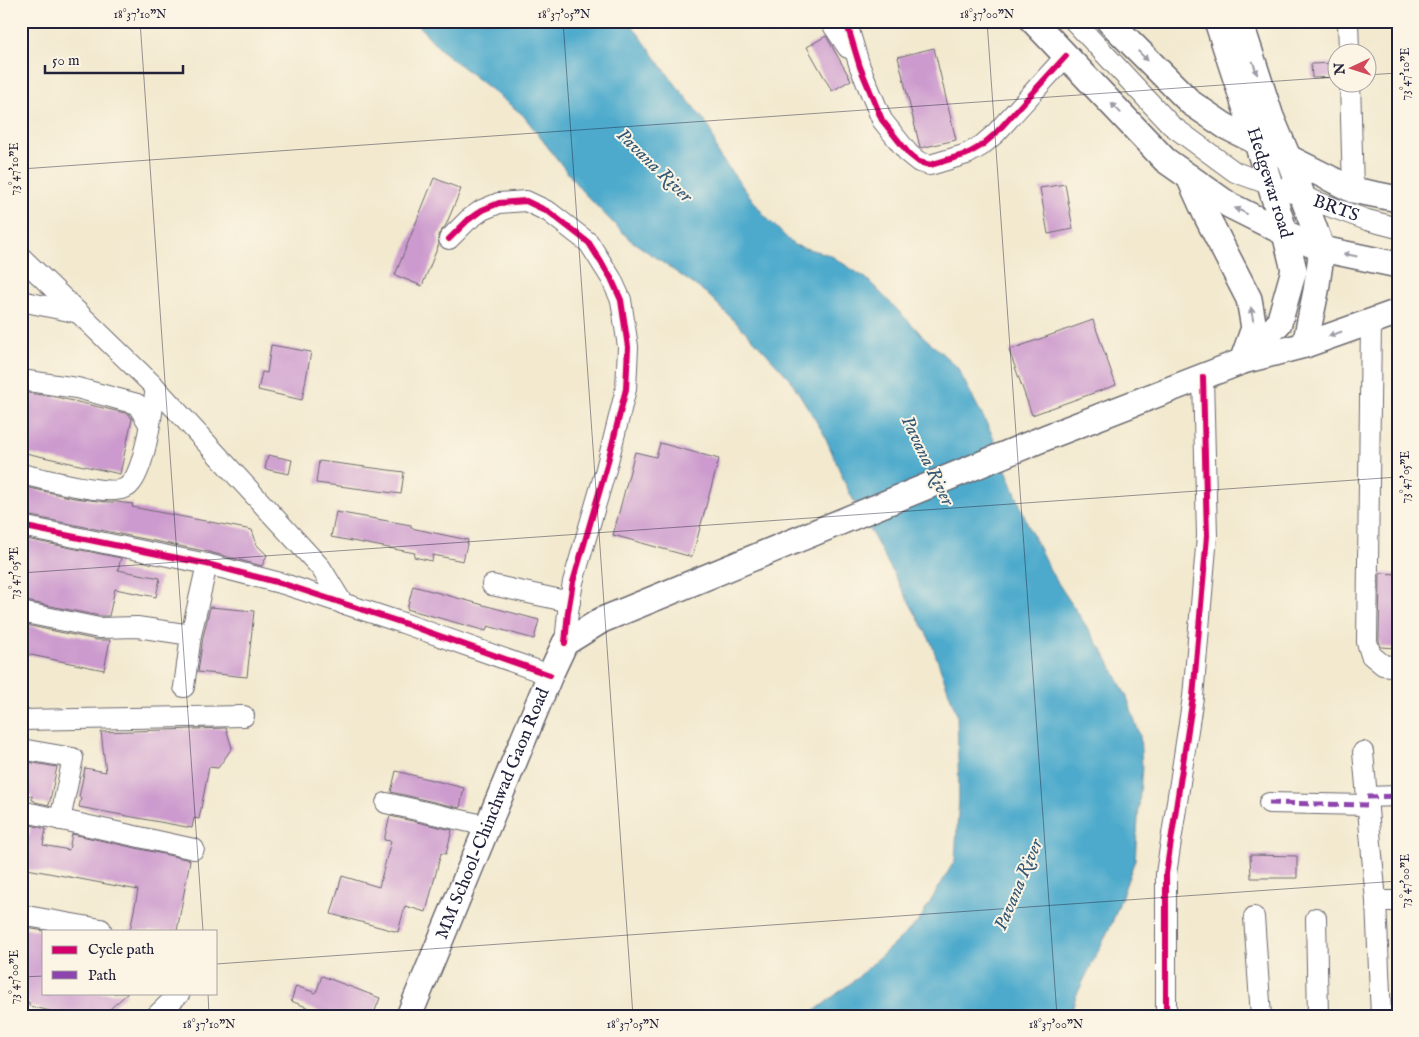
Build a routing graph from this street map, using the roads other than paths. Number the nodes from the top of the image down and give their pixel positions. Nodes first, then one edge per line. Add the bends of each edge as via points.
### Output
1 (830, 21) edge
2 (846, 21) edge
3 (1034, 21) edge
4 (1074, 21) edge
5 (1109, 21) edge
6 (1217, 21) edge
7 (1240, 21) edge
8 (1348, 21) edge
9 (1349, 42) edge
10 (1066, 56) junction
11 (860, 67) junction
12 (1350, 92) edge
13 (1257, 143) junction
14 (1288, 157) junction
15 (1188, 176) junction
16 (1270, 185) junction
17 (1352, 190) junction
18 (1303, 197) junction
19 (1398, 199) edge
20 (1398, 228) edge
21 (1285, 233) junction
22 (448, 239) dead end
23 (1322, 249) junction
24 (21, 257) edge
25 (1398, 265) edge
26 (21, 301) edge
27 (1398, 312) edge
28 (79, 313) junction
29 (1371, 322) junction
30 (1305, 344) junction
31 (1243, 361) junction
32 (1203, 377) junction
33 (21, 380) edge
34 (156, 388) junction
35 (149, 424) junction
36 (21, 474) edge
37 (21, 526) edge
38 (207, 564) junction
39 (492, 585) dead end
40 (570, 602) junction
41 (343, 604) junction
42 (21, 612) edge
43 (191, 635) junction
44 (565, 643) junction
45 (1398, 667) edge
46 (550, 675) junction
47 (184, 687) dead end
48 (244, 716) dead end
49 (21, 720) edge
50 (21, 749) edge
51 (1362, 752) dead end
52 (1398, 796) edge
53 (1367, 801) junction
54 (386, 803) dead end
55 (1269, 803) dead end
56 (21, 812) edge
57 (60, 820) junction
58 (488, 826) junction
59 (194, 848) dead end
60 (1376, 900) junction
61 (1398, 901) edge
62 (21, 915) edge
63 (1254, 917) dead end
64 (1316, 918) dead end
65 (101, 929) dead end
66 (179, 994) edge
67 (156, 1016) edge
68 (409, 1016) edge
69 (1167, 1016) edge
70 (1261, 1016) edge
71 (1318, 1016) edge
72 (1381, 1016) edge

1 - 11 street
2 - 11 street
3 - 10 main road
4 - 16 street, BRTS via 1171,125 1235,172
5 -> 13 main road via 1191,103 1224,126
6 - 13 main road, Hedgewar road
7 -> 14 main road, Hedgewar road
8 - 9 street
10 - 11 street via 981,146 930,166 909,154 882,120
15 -> 10 main road via 1165,160
12 - 17 street
13 - 14 main road
13 - 16 main road, Hedgewar road
14 - 17 main road, Hedgewar road
14 - 18 main road
21 -> 15 main road via 1228,205
31 -> 15 main road via 1254,328 1249,299
16 - 18 street, BRTS
16 - 21 main road, Hedgewar road
17 - 19 main road, Hedgewar road
18 - 20 street, BRTS
18 - 23 main road
21 - 23 main road, Hedgewar road
21 - 31 main road via 1294,270 1279,323
22 - 40 street via 482,210 499,203 526,201 549,212 588,243 621,300 628,347 626,388
25 -> 23 main road, Hedgewar road
23 - 30 main road
24 - 28 street
26 - 28 street
27 - 29 main road
28 - 34 street
29 -> 30 main road
29 - 45 street via 1367,642 1371,656 1383,664
30 - 31 main road
31 - 32 main road
32 - 44 main road via 1047,437 602,620
32 - 69 street via 1206,536 1193,697 1166,874
33 - 35 street via 77,388 138,404
34 - 35 street
34 - 41 street via 321,568
35 - 36 street via 143,461 127,488 103,490
37 - 38 street
38 - 41 street via 284,584
38 - 43 street
39 - 40 street
40 - 44 street
41 - 46 street
42 - 43 street via 99,628 138,627
43 - 47 street
44 - 46 main road, MM School-Chinchwad Gaon Road
46 - 58 main road, MM School-Chinchwad Gaon Road
48 - 49 street
50 - 57 street via 73,758
51 - 53 street
52 - 53 street
53 - 55 street
53 - 60 street
54 - 58 street
56 - 57 street
57 - 59 street
58 - 68 main road, MM School-Chinchwad Gaon Road
60 - 61 street
60 - 72 street
62 - 65 street
63 - 70 street
64 - 71 street
66 - 67 street

